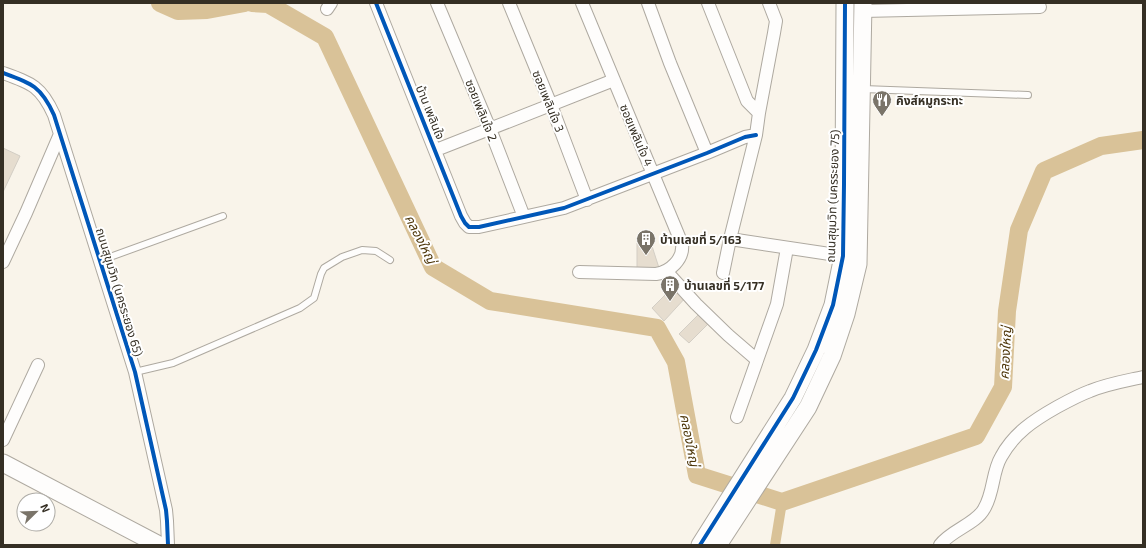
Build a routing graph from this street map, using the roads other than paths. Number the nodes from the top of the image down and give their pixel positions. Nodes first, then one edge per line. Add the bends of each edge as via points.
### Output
1 (376, 3) edge
2 (438, 3) edge
3 (509, 3) edge
4 (582, 3) edge
5 (648, 3) edge
6 (708, 3) edge
7 (769, 3) edge
8 (845, 3) edge
9 (1040, 6) dead end
10 (863, 7) edge
11 (3, 73) edge
12 (844, 74) junction
13 (614, 80) junction
14 (862, 82) junction
15 (1028, 95) dead end
16 (551, 105) junction
17 (759, 113) junction
18 (490, 129) junction
19 (60, 134) junction
20 (756, 136) junction
21 (436, 150) junction
22 (708, 153) junction
23 (653, 174) junction
24 (587, 200) junction
25 (224, 216) dead end
26 (524, 218) junction
27 (730, 239) junction
28 (787, 248) junction
29 (843, 256) junction
30 (390, 260) dead end
31 (99, 261) junction
32 (3, 262) edge
33 (666, 271) junction
34 (579, 272) dead end
35 (723, 273) dead end
36 (757, 360) junction
37 (38, 365) dead end
38 (135, 372) junction
39 (1143, 377) edge
40 (737, 417) dead end
41 (3, 440) edge
42 (3, 463) edge
43 (719, 535) edge
44 (159, 545) edge
45 (168, 545) edge
46 (700, 545) edge
47 (940, 545) edge

1 - 21 street, บ้าน เพลินใจ
2 - 18 street, ซอยเพลินใจ 2
3 - 16 street, ซอยเพลินใจ 3
4 - 13 street, ซอยเพลินใจ 4
5 - 22 street
6 - 17 street via 747,101
7 - 17 street via 776,22
8 - 12 street, ถนนสุขุมวิท (นครระยอง 75)
9 - 10 street
10 - 14 street, ถนนสุขุมวิท (นครระยอง 75)
11 - 19 street, ถนนสุขุมวิท (นครระยอง 65) via 33,85 42,93 49,103
12 - 14 street
12 - 29 street, ถนนสุขุมวิท (นครระยอง 75)
13 - 16 street
13 - 23 street, ซอยเพลินใจ 4
14 - 15 lane
14 - 43 street, ถนนสุขุมวิท (นครระยอง 75) via 858,264 846,314 832,356 808,407
16 - 18 street
16 - 24 street, ซอยเพลินใจ 3
17 - 20 street
18 - 21 street
18 - 26 street, ซอยเพลินใจ 2
19 - 31 street, ถนนสุขุมวิท (นครระยอง 65)
19 - 32 street
20 - 22 street via 746,137
20 - 27 street
21 - 26 street, บ้าน เพลินใจ via 461,216 469,227
22 - 23 street
23 - 24 street
23 - 33 street, ซอยเพลินใจ 4 via 683,250 679,260
24 - 26 street
25 - 31 lane
27 - 28 street
27 - 35 street
28 - 29 street
28 - 36 street via 777,304
29 - 43 street, ถนนสุขุมวิท (นครระยอง 75) via 833,305 816,350
30 - 38 lane via 376,251 362,250 342,257 324,268 314,298 300,308 173,363
31 - 38 street, ถนนสุขุมวิท (นครระยอง 65)
33 - 34 street via 656,274
33 - 36 street via 696,304
36 - 40 street
37 - 41 street
38 - 45 street, ถนนสุขุมวิท (นครระยอง 65) via 166,510
39 - 47 street via 1109,384 1080,395 1036,420 1019,434 1011,441 1000,459 984,510 948,536
42 - 44 street
43 - 46 street, ถนนสุขุมวิท (นครระยอง 75)

